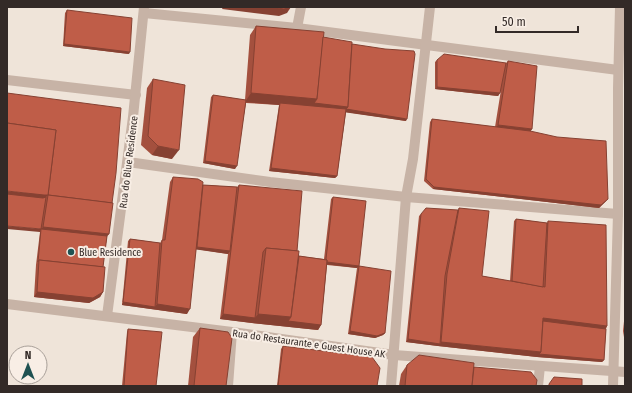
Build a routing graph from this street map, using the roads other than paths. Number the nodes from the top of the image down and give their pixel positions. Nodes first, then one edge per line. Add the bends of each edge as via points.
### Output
1 (301, 7) edge
2 (430, 7) edge
3 (620, 7) edge
4 (144, 10) edge
5 (297, 28) junction
6 (426, 46) junction
7 (618, 70) junction
8 (7, 80) edge
9 (621, 88) edge
10 (136, 95) junction
11 (128, 162) junction
12 (406, 196) junction
13 (618, 214) junction
14 (7, 304) edge
15 (107, 316) junction
16 (232, 332) junction
17 (394, 355) junction
18 (540, 366) junction
19 (613, 372) junction
20 (625, 372) edge
21 (228, 386) edge
22 (391, 386) edge
23 (538, 386) edge
24 (613, 386) edge

1 - 5 street
2 - 6 street
3 - 7 street
4 - 5 street
4 - 10 street, Rua do Blue Residence
5 - 6 street
6 - 7 street
6 - 12 street via 413,159
7 - 9 street
8 - 10 street
9 - 13 street
10 - 11 street, Rua do Blue Residence
11 - 12 street via 270,182
11 - 15 street, Rua do Blue Residence
12 - 13 street
12 - 17 street
13 - 19 street
14 - 15 street, Rua do Restaurante e Guest House AK
15 - 16 street, Rua do Restaurante e Guest House AK
16 - 17 street, Rua do Restaurante e Guest House AK
16 - 21 street
17 - 18 street, Rua do Restaurante e Guest House AK
17 - 22 street
18 - 19 street, Rua do Restaurante e Guest House AK
18 - 23 street
19 - 20 street, Rua do Restaurante e Guest House AK
19 - 24 street

